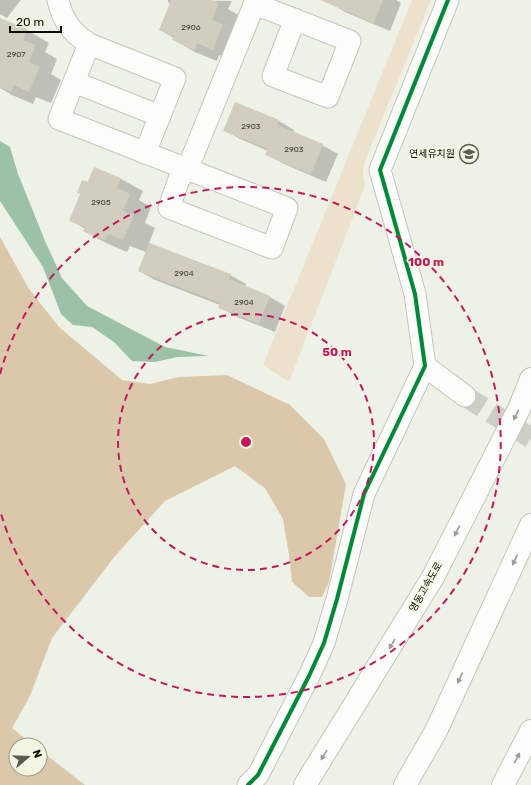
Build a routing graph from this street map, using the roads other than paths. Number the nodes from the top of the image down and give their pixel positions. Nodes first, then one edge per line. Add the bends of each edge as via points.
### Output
1 (58, 0) edge
2 (448, 0) edge
3 (255, 2) edge
4 (295, 19) dead end
5 (89, 44) junction
6 (74, 82) junction
7 (160, 116) junction
8 (145, 153) junction
9 (187, 170) junction
10 (425, 366) junction
11 (531, 379) edge
12 (465, 396) tunnel mouth
13 (531, 525) edge
14 (531, 731) edge
15 (248, 785) edge
16 (305, 785) edge
17 (405, 785) edge
18 (503, 785) edge

1 - 5 street via 68,25 78,37
2 - 10 street via 380,170 415,294
3 - 4 street
3 - 9 street
5 - 6 street
5 - 7 street via 175,78
6 - 7 street
6 - 8 street via 59,119
7 - 8 street
8 - 9 street
9 - 9 street via 287,208 272,248 169,208 180,179
10 - 12 street
10 - 15 street via 364,494 324,643 258,775
11 -> 16 highway, 영동고속도로 via 519,409 433,576
13 -> 17 highway via 436,731
18 -> 14 highway

